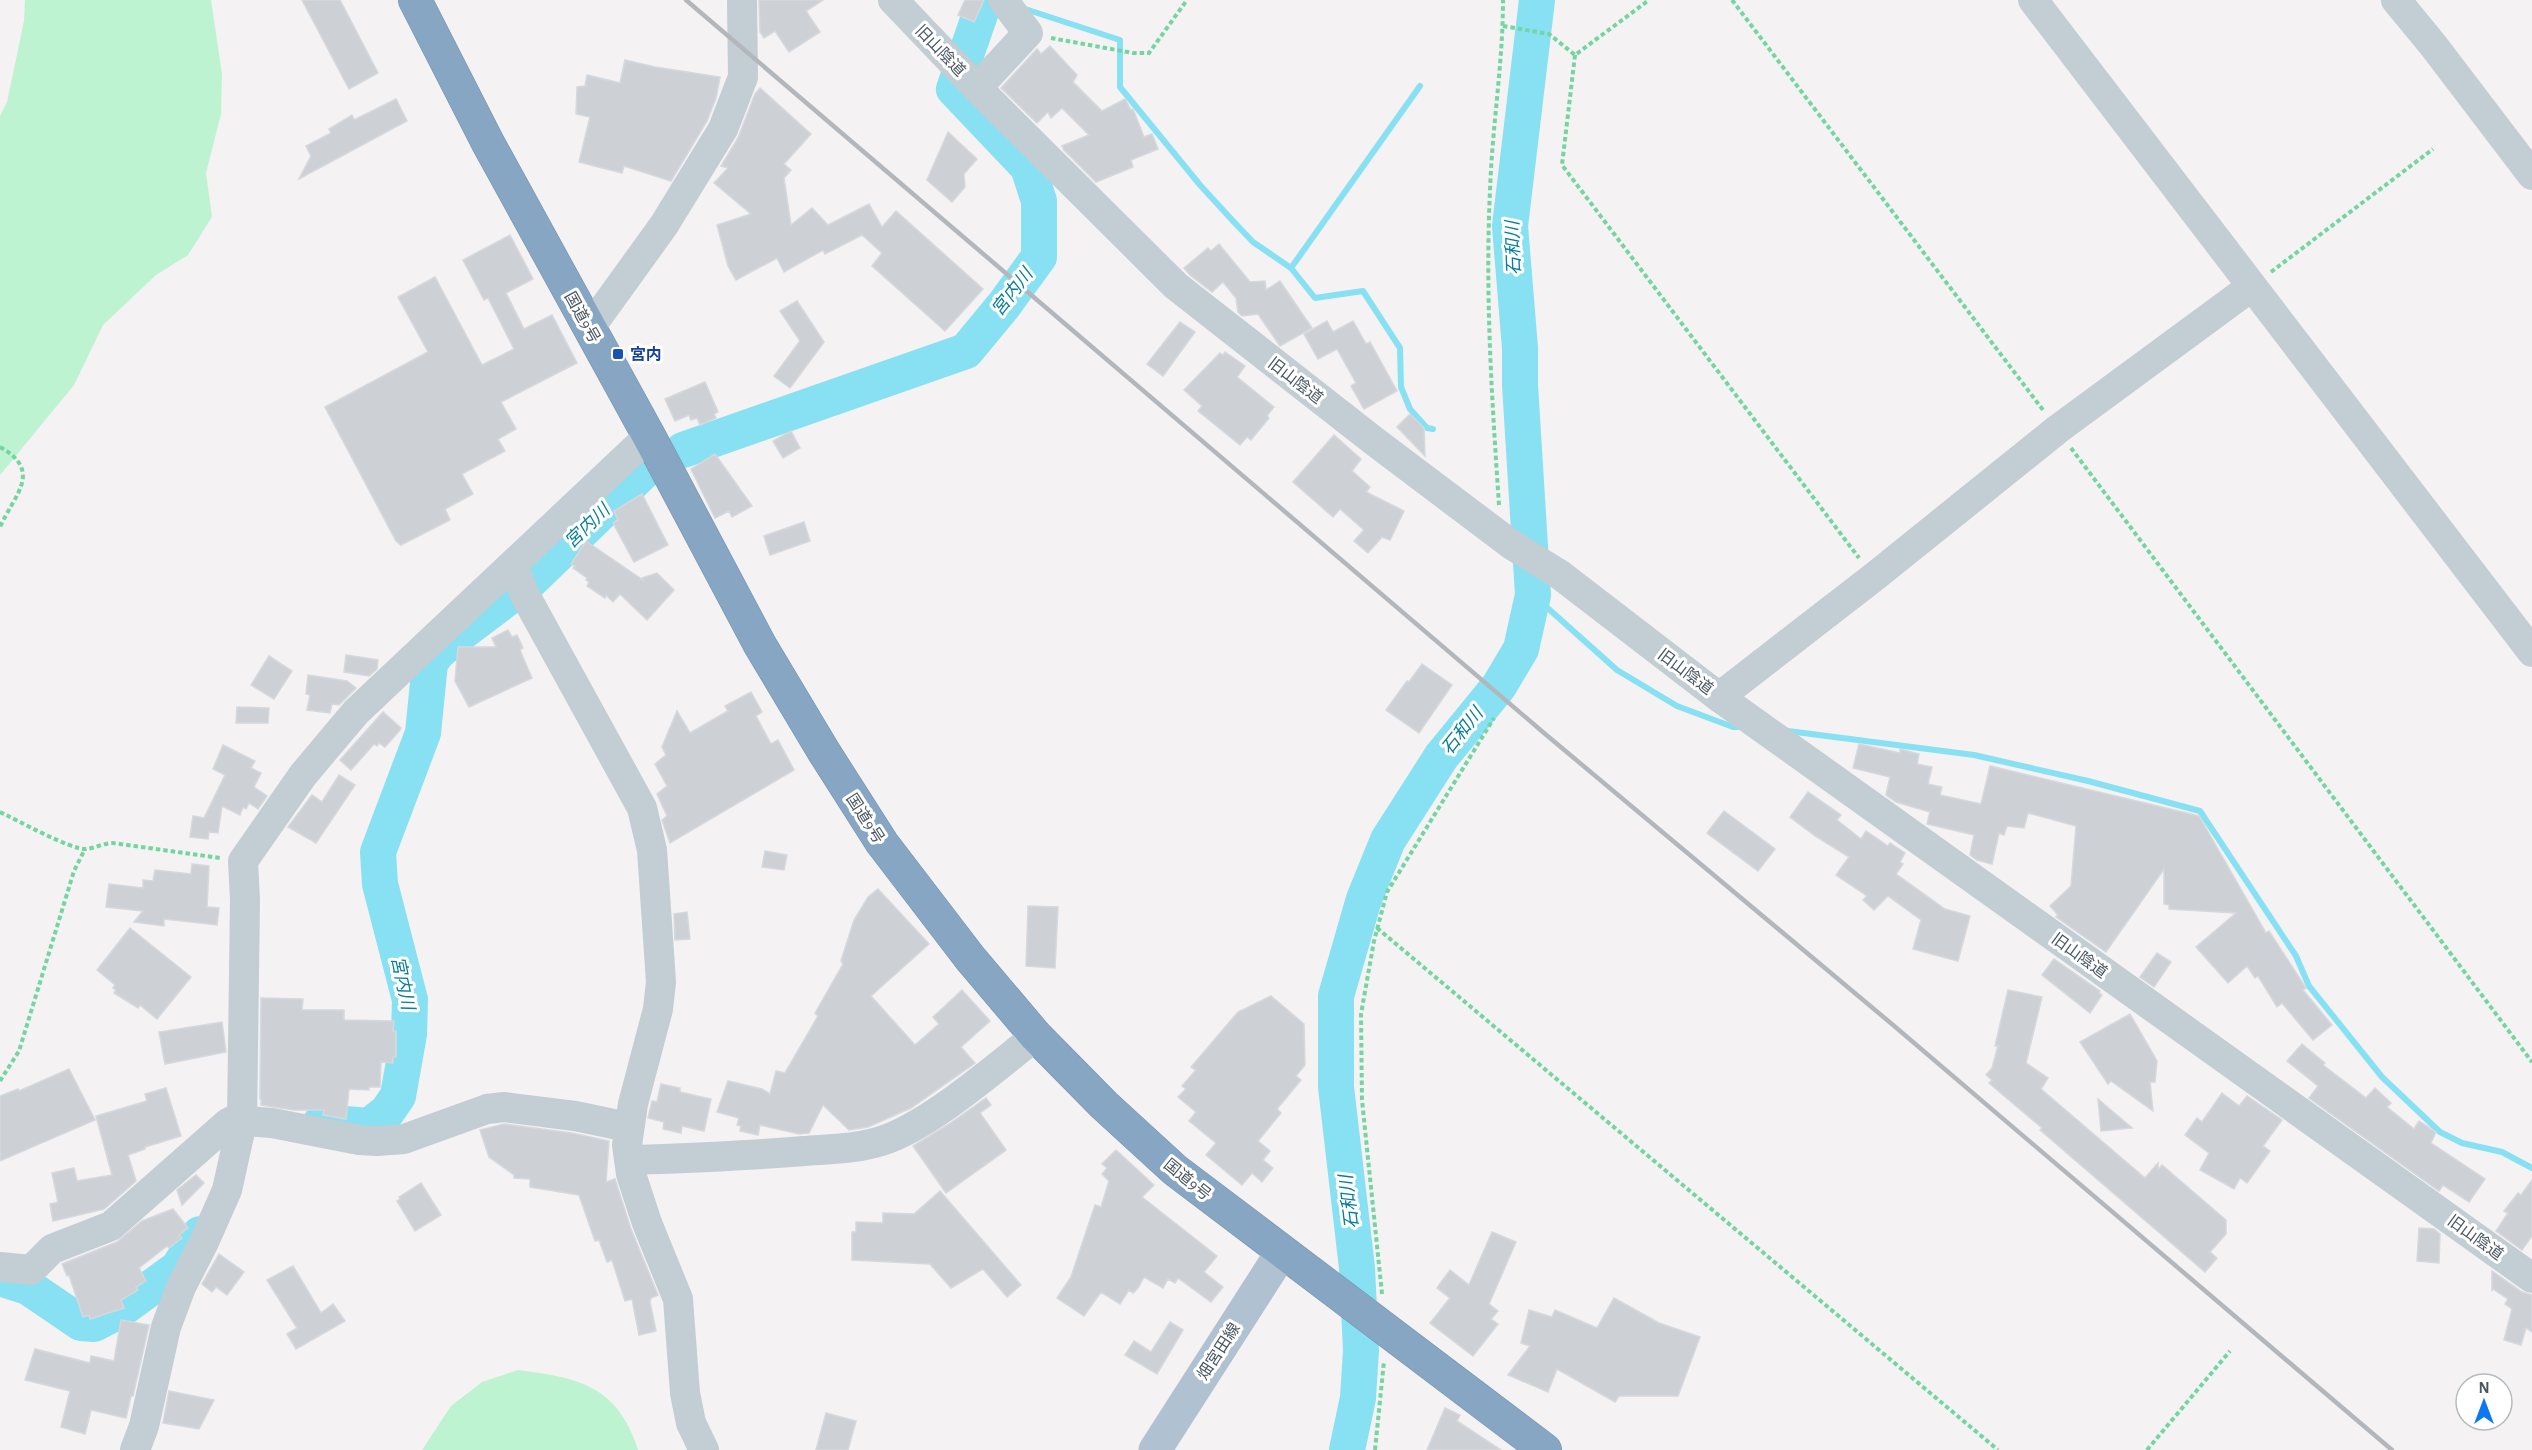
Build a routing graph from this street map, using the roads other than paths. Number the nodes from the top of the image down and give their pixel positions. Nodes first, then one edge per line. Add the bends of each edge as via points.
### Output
1 (415, 0) edge
2 (742, 0) edge
3 (893, 0) edge
4 (1003, 0) edge
5 (2033, 0) edge
6 (2396, 0) edge
7 (977, 88) junction
8 (2532, 175) edge
9 (2251, 287) junction
10 (589, 329) junction
11 (649, 436) junction
12 (513, 566) junction
13 (2532, 652) edge
14 (1719, 697) junction
15 (1036, 1036) junction
16 (242, 1122) junction
17 (628, 1127) junction
18 (630, 1160) junction
19 (1282, 1252) junction
20 (0, 1267) edge
21 (2532, 1278) edge
22 (1540, 1448) edge
23 (135, 1450) edge
24 (704, 1450) edge
25 (1155, 1450) edge

1 - 10 highway, 国道9号
2 - 10 street via 743,77 723,129 664,225
3 - 7 street, 旧山陰道
4 - 7 street via 1028,33
5 - 9 street
6 - 8 street
7 - 14 street, 旧山陰道 via 1176,286 1374,441 1507,541 1559,574
9 - 13 street
9 - 14 street via 2058,429
10 - 11 highway, 国道9号
11 - 12 street
11 - 15 highway, 国道9号 via 760,645 882,843
12 - 16 street via 356,712 303,775 243,861
12 - 17 street via 526,597 642,808 650,835 661,982 658,1009
14 - 21 street, 旧山陰道
15 - 18 street via 934,1113 882,1141 766,1154
15 - 19 highway, 国道9号 via 1175,1170
16 - 17 street via 272,1123 377,1141 404,1139 487,1109 504,1107
16 - 20 street via 228,1122 111,1226 52,1249 31,1270
16 - 23 street via 226,1190 166,1327
17 - 18 street
18 - 24 street via 647,1223 678,1299 691,1423
19 - 22 highway, 国道9号
19 - 25 main road, 畑宮田線

